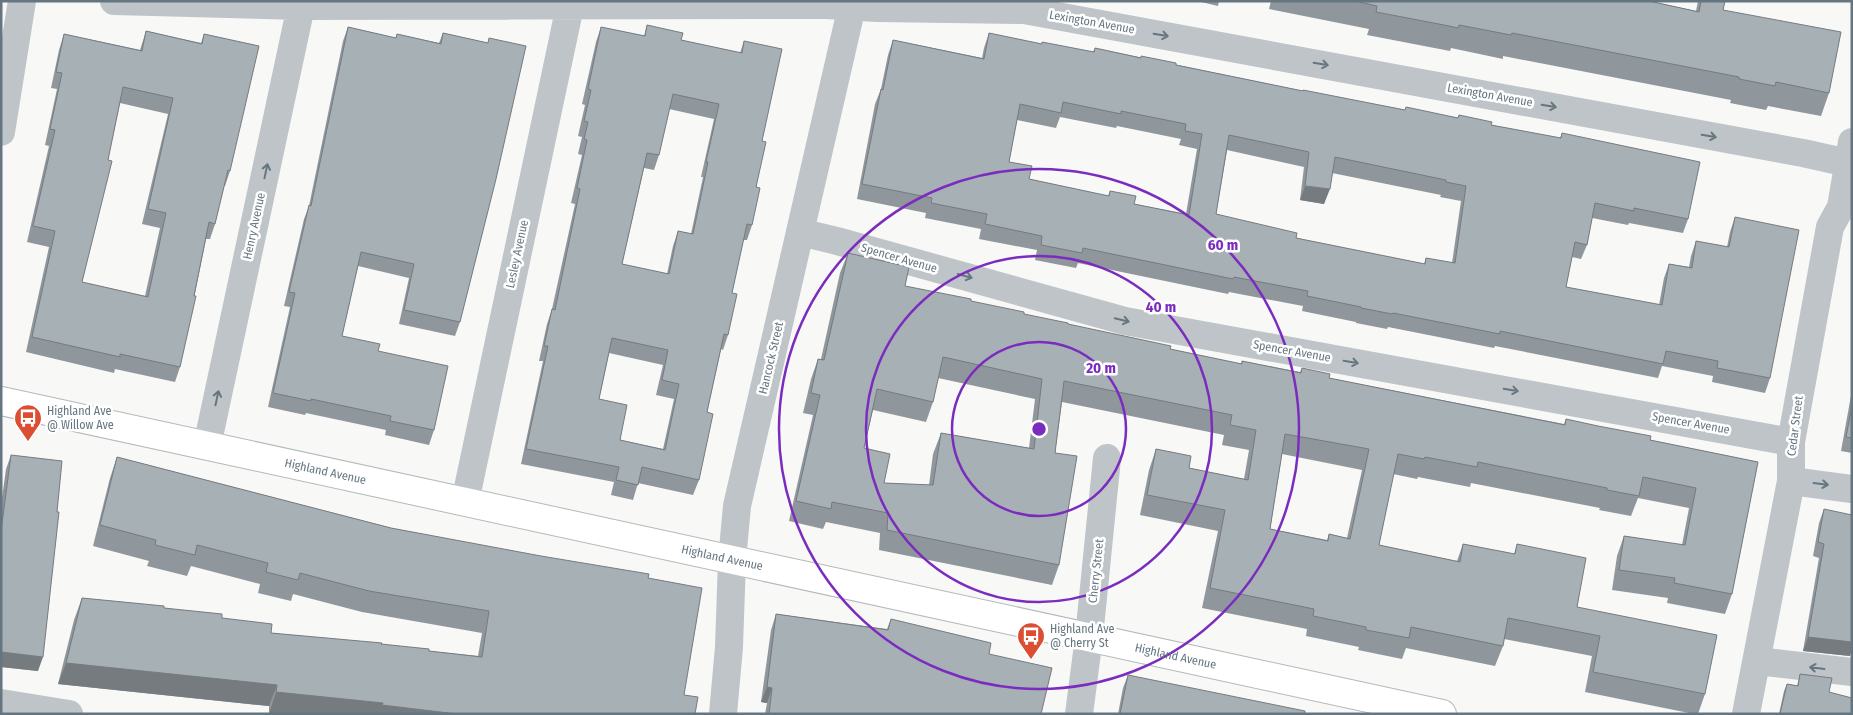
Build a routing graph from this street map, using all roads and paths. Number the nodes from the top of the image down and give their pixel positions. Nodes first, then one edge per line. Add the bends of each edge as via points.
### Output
1 (22, 1) edge
2 (114, 1) edge
3 (301, 6) junction
4 (570, 6) junction
5 (852, 6) junction
6 (2, 124) edge
7 (1850, 152) edge
8 (1846, 208) edge
9 (800, 232) junction
10 (1, 401) edge
11 (1791, 442) junction
12 (207, 446) junction
13 (1107, 458) dead end
14 (1790, 481) junction
15 (1852, 490) edge
16 (465, 502) junction
17 (732, 560) junction
18 (1089, 637) junction
19 (1757, 661) junction
20 (1852, 672) edge
21 (1, 703) edge
22 (1434, 713) edge
23 (69, 714) edge
24 (723, 714) edge
25 (1079, 714) edge
26 (1746, 714) edge

1 - 6 street
2 - 3 street, Lexington Avenue
3 - 4 street, Lexington Avenue
12 -> 3 street, Henry Avenue
4 - 5 street, Lexington Avenue
4 - 16 street, Lesley Avenue
5 -> 7 street, Lexington Avenue via 1024,10 1802,153
5 - 9 street, Hancock Street
7 - 8 street, Cedar Street
8 - 11 street, Cedar Street via 1830,226
9 -> 11 street, Spencer Avenue via 1125,321
9 - 17 street, Hancock Street via 737,506
10 - 12 main road, Highland Avenue
11 - 14 street, Cedar Street
12 - 16 main road, Highland Avenue
13 - 18 street, Cherry Street
14 -> 15 street
14 - 19 street, Cedar Street
16 - 17 main road, Highland Avenue
17 - 18 main road, Highland Avenue
17 - 24 street, Hancock Street
18 - 22 main road, Highland Avenue
18 - 25 street, Cherry Street
20 -> 19 street
19 - 26 street, Cedar Street
21 - 23 street

